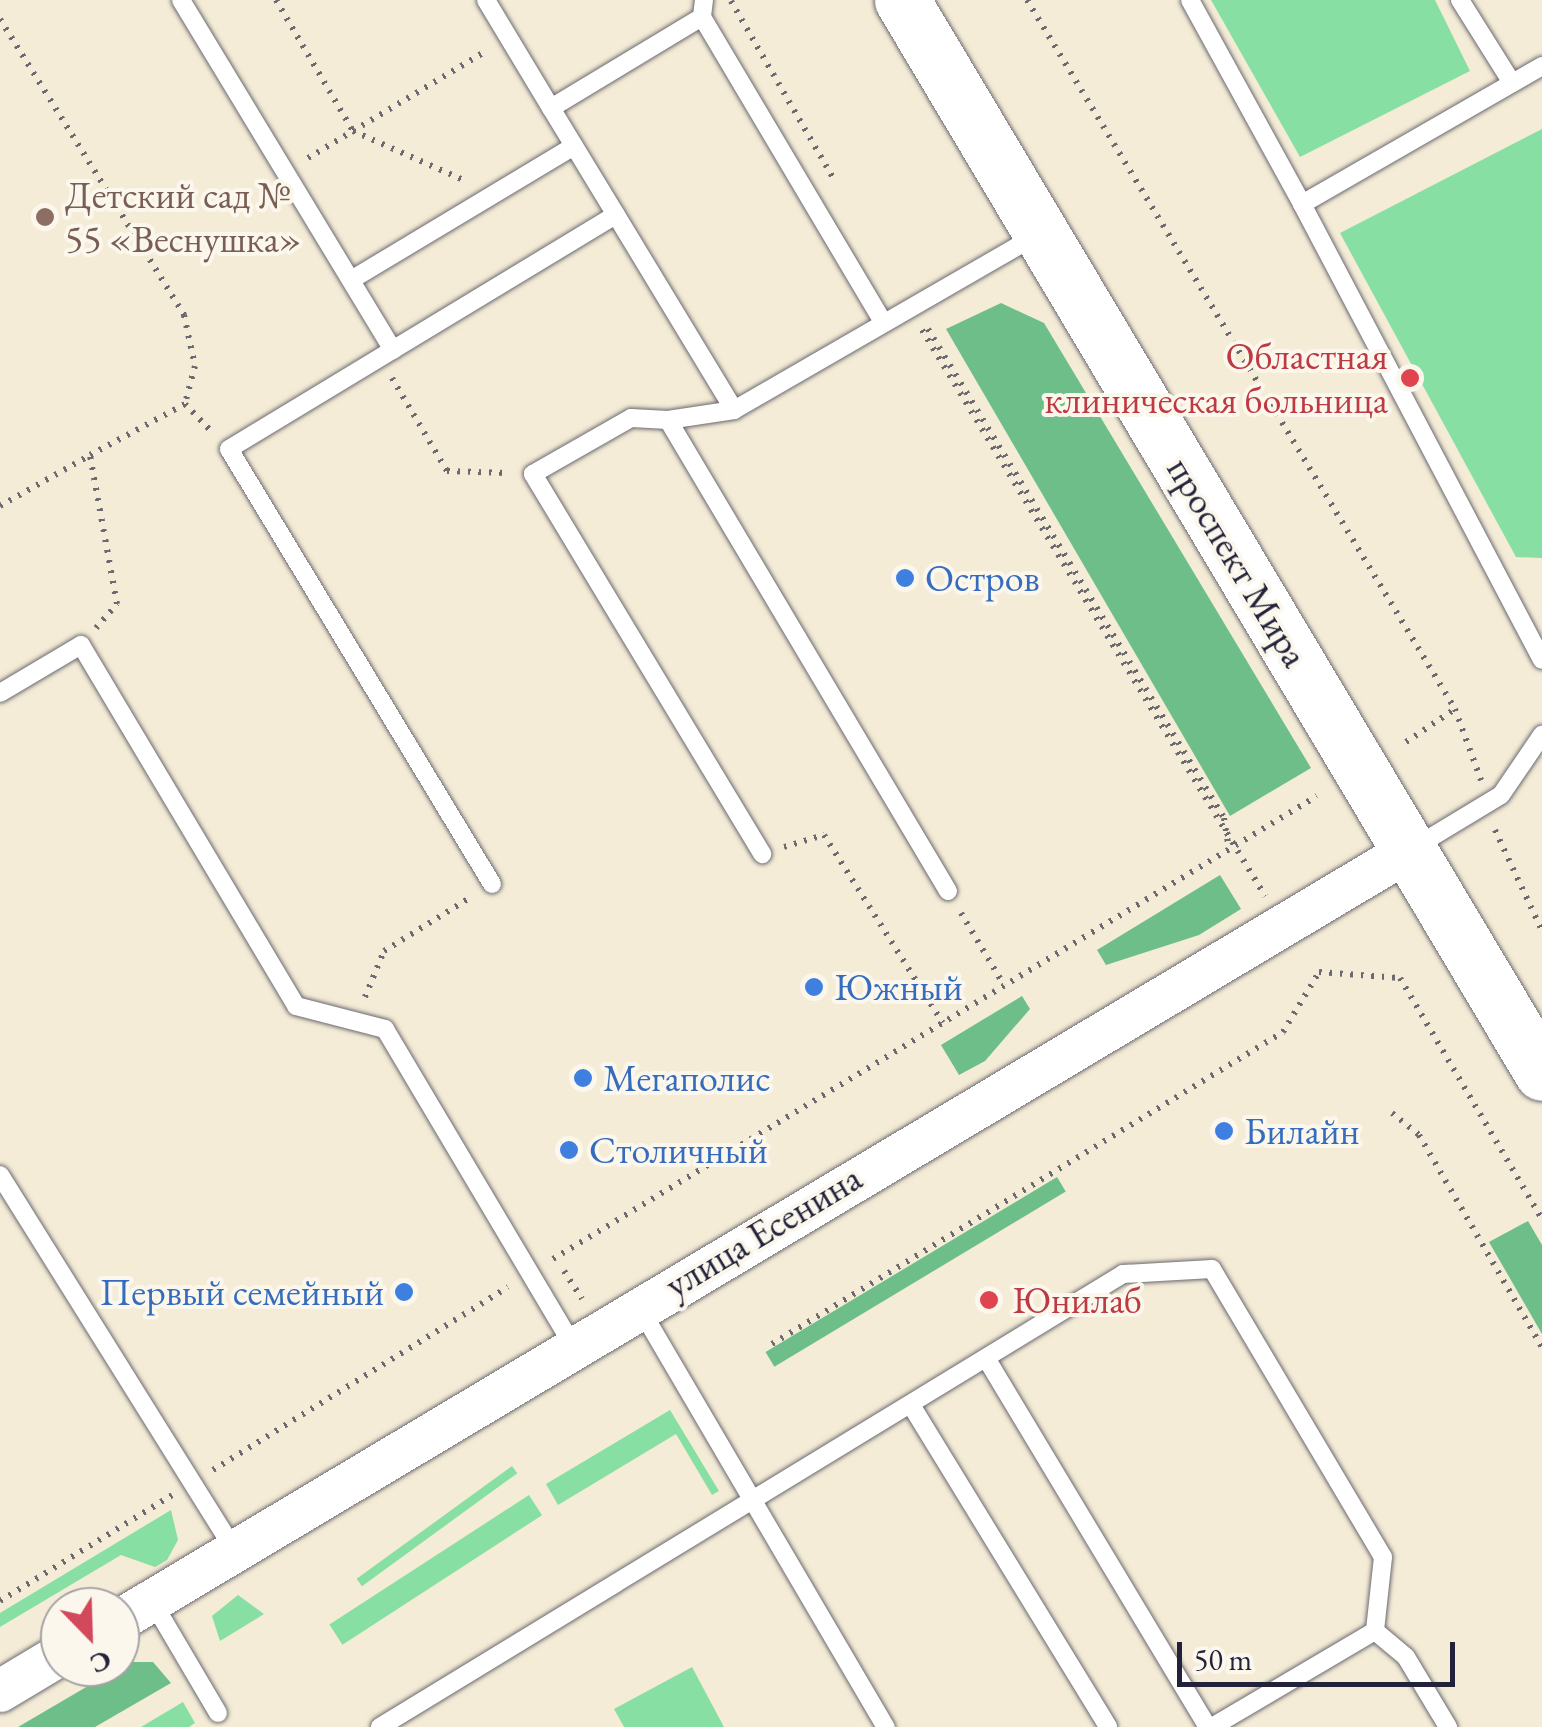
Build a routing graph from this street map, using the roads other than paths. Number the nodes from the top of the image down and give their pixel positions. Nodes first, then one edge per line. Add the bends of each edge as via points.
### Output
1 (181, 0) edge
2 (486, 0) edge
3 (902, 0) edge
4 (1190, 0) edge
5 (1460, 0) edge
6 (703, 8) edge
7 (1542, 66) edge
8 (1512, 84) junction
9 (552, 108) junction
10 (574, 146) junction
11 (1302, 204) junction
12 (616, 215) junction
13 (1041, 233) junction
14 (351, 280) junction
15 (880, 319) junction
16 (386, 354) junction
17 (734, 410) junction
18 (668, 420) junction
19 (1535, 623) edge
20 (1542, 660) edge
21 (0, 693) edge
22 (1542, 735) edge
23 (1410, 850) junction
24 (762, 854) road end
25 (492, 884) road end
26 (948, 891) road end
27 (1542, 1073) edge
28 (0, 1174) edge
29 (638, 1305) junction
30 (572, 1344) junction
31 (986, 1358) junction
32 (911, 1404) junction
33 (753, 1502) junction
34 (234, 1550) junction
35 (140, 1609) edge
36 (140, 1616) edge
37 (1375, 1631) junction
38 (40, 1668) edge
39 (0, 1691) edge
40 (218, 1713) dead end
41 (391, 1724) edge
42 (886, 1727) edge
43 (1108, 1727) edge
44 (1210, 1727) edge
45 (1448, 1727) edge

1 - 14 lane
2 - 9 lane
3 - 13 main road, проспект Мира
4 - 11 lane
5 - 8 lane
6 - 9 lane
6 - 15 lane
7 - 8 lane
8 - 11 lane
9 - 10 lane
10 - 12 lane
10 - 14 lane
11 - 19 lane
12 - 16 lane
12 - 17 lane
13 - 15 lane
13 - 23 main road, проспект Мира
14 - 16 lane
15 - 17 lane
16 - 25 lane via 229,450
17 - 18 lane
18 - 24 lane via 631,418 533,474
18 - 26 lane
19 - 20 lane
21 - 30 lane via 80,645 296,1006 385,1029
22 - 23 lane via 1501,795
23 - 27 main road, проспект Мира
23 - 29 street, улица Есенина
28 - 34 lane
29 - 30 street, улица Есенина
29 - 33 lane
30 - 34 street, улица Есенина
31 - 32 lane
31 - 37 lane via 1123,1274 1212,1269 1383,1556
31 - 44 lane
32 - 33 lane
32 - 43 lane
33 - 41 lane
33 - 42 lane
34 - 35 street, улица Есенина
36 - 40 lane
37 - 44 lane
37 - 45 lane via 1406,1657
38 - 39 street

